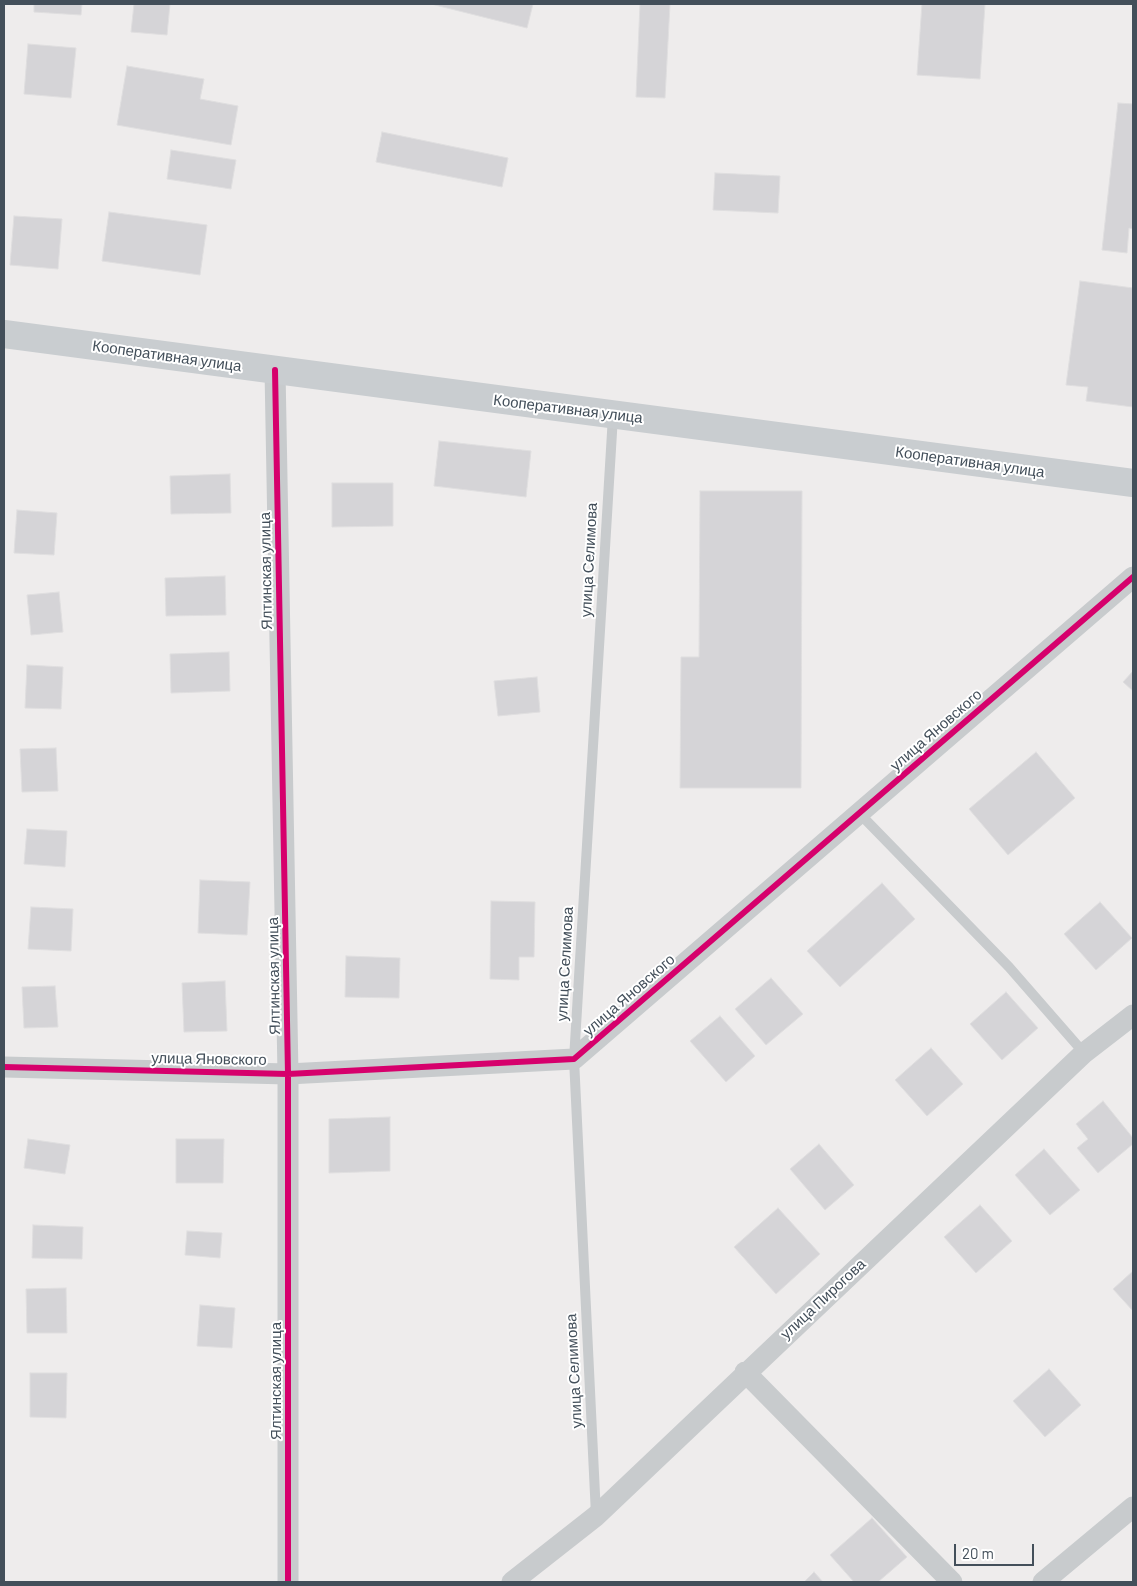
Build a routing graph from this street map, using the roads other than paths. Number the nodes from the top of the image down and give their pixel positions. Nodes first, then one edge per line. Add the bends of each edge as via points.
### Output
1 (4, 334) edge
2 (275, 370) junction
3 (613, 415) junction
4 (1133, 483) edge
5 (1133, 577) edge
6 (859, 813) junction
7 (1133, 1015) edge
8 (1084, 1053) junction
9 (574, 1059) junction
10 (4, 1067) edge
11 (288, 1074) junction
12 (745, 1372) junction
13 (1133, 1506) edge
14 (596, 1516) junction
15 (288, 1582) edge
16 (512, 1582) edge
17 (952, 1582) edge
18 (1044, 1582) edge

1 - 2 street, Кооперативная улица
2 - 3 street, Кооперативная улица
2 - 11 street, Ялтинская улица
3 - 4 street, Кооперативная улица
3 - 9 lane, улица Селимова
5 - 6 street, улица Яновского
6 - 8 lane via 1009,967
6 - 9 street, улица Яновского
7 - 8 street, улица Пирогова
8 - 12 street, улица Пирогова
9 - 11 street, улица Яновского
9 - 14 lane, улица Селимова
10 - 11 street, улица Яновского
11 - 15 street, Ялтинская улица
12 - 14 street, улица Пирогова
12 - 17 street
13 - 18 street
14 - 16 street, улица Пирогова

